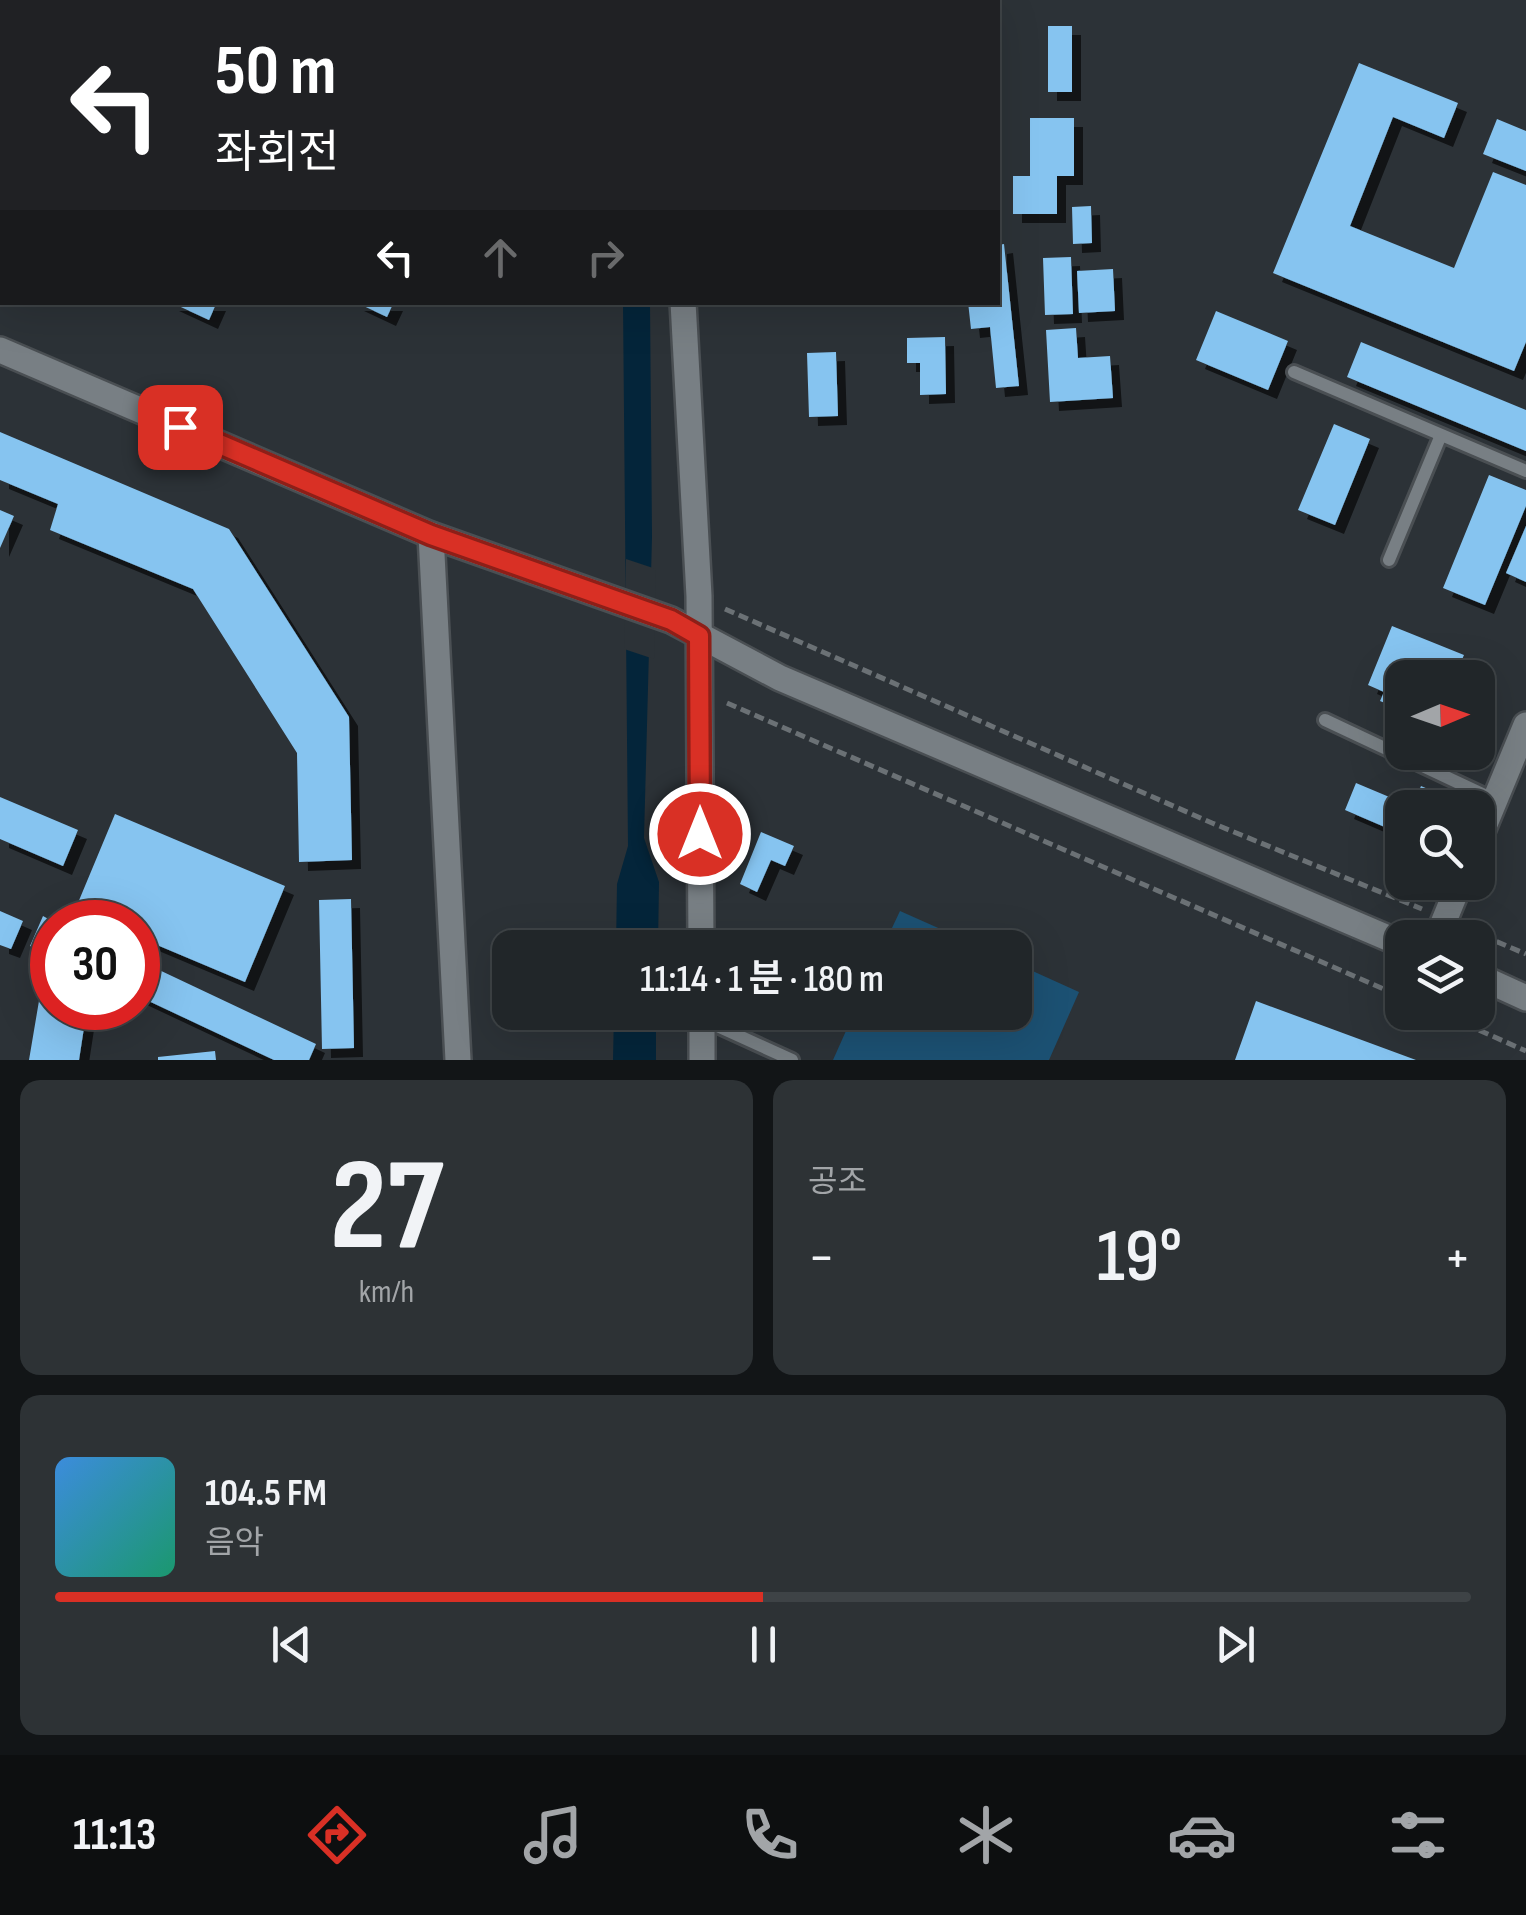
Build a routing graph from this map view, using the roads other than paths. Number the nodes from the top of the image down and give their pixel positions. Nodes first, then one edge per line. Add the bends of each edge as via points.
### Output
1 (684, 305) edge
2 (0, 350) edge
3 (1294, 372) dead end
4 (1441, 434) junction
5 (1526, 470) edge
6 (431, 535) junction
7 (1389, 560) dead end
8 (699, 636) junction
9 (1325, 720) dead end
10 (1526, 725) edge
11 (1473, 790) edge
12 (1495, 798) edge
13 (701, 930) edge
14 (1385, 937) edge
15 (1495, 984) edge
16 (1526, 998) edge
17 (702, 1030) edge
18 (731, 1030) edge
19 (458, 1060) edge
20 (702, 1060) edge
21 (792, 1060) edge

1 - 8 street
2 - 6 street
3 - 4 lane
4 - 5 lane
4 - 7 lane
6 - 8 street via 671,620
6 - 19 street
8 - 13 street
8 - 14 street via 780,678
9 - 11 lane
10 - 12 street
15 - 16 street
17 - 20 street
18 - 21 lane

